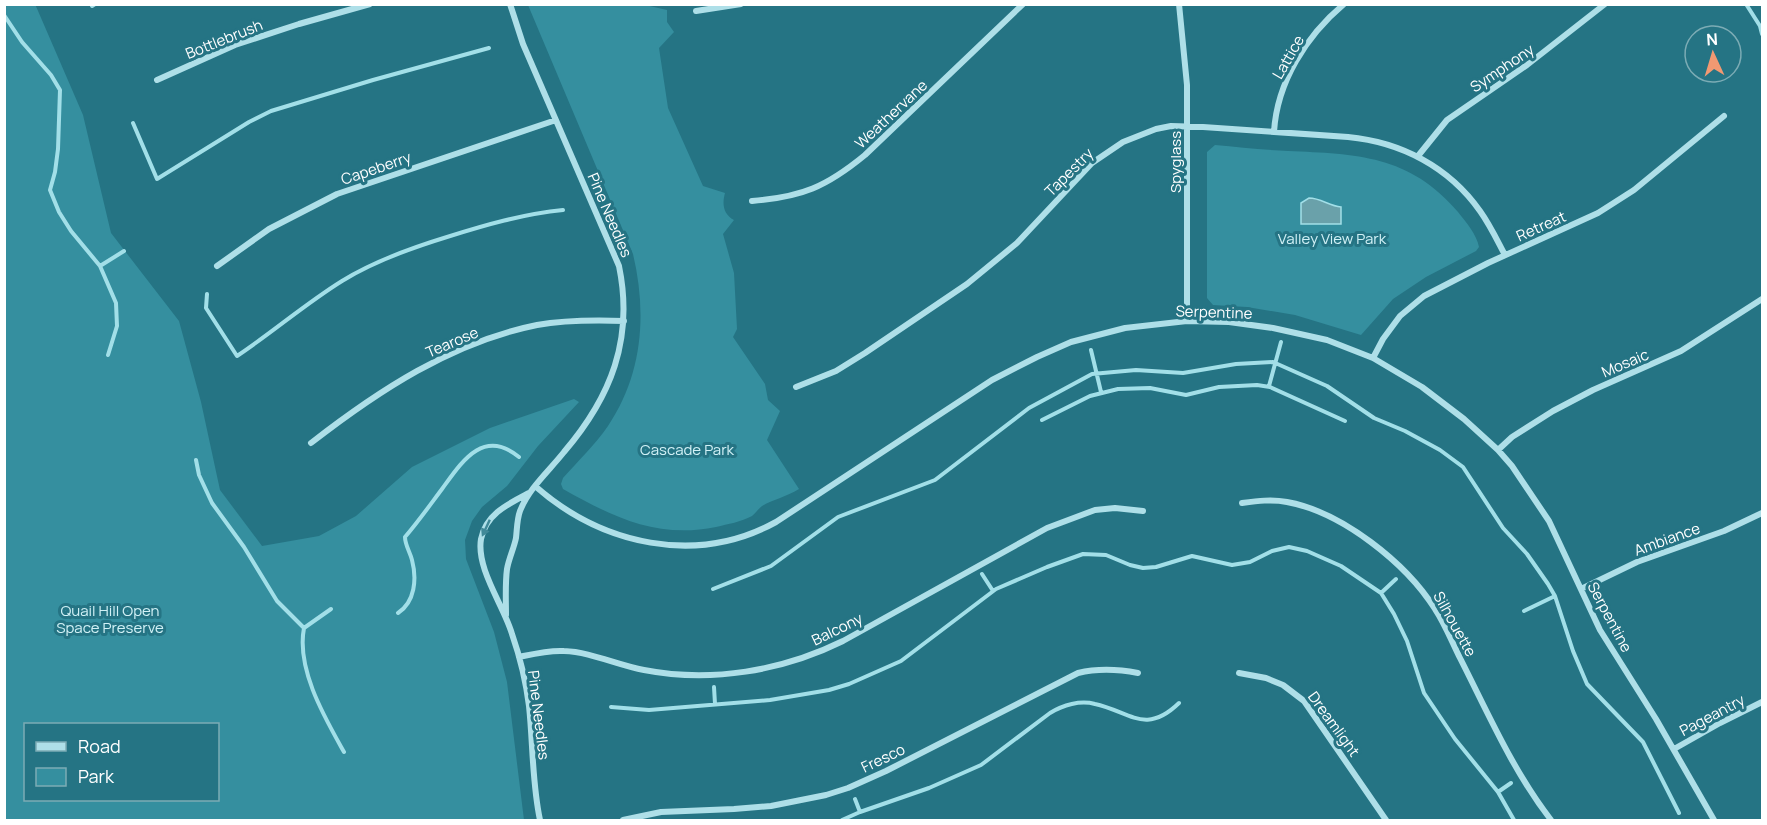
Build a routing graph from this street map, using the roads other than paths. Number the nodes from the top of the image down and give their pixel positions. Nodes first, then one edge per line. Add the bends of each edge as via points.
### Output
1 (370, 4) edge
2 (510, 4) edge
3 (741, 4) edge
4 (1023, 4) edge
5 (1179, 4) edge
6 (1344, 4) edge
7 (1605, 4) edge
8 (696, 11) dead end
9 (157, 80) dead end
10 (1724, 116) dead end
11 (556, 120) junction
12 (1187, 126) junction
13 (1274, 132) junction
14 (1418, 156) junction
15 (752, 201) dead end
16 (1505, 255) junction
17 (217, 266) dead end
18 (1762, 299) edge
19 (624, 321) junction
20 (1187, 321) junction
21 (1373, 358) junction
22 (796, 387) dead end
23 (311, 443) dead end
24 (1498, 450) junction
25 (533, 489) junction
26 (1242, 503) dead end
27 (1143, 511) dead end
28 (1762, 513) edge
29 (1581, 589) junction
30 (506, 615) junction
31 (519, 657) junction
32 (1239, 673) dead end
33 (1138, 674) dead end
34 (1762, 702) edge
35 (1674, 749) junction
36 (540, 820) edge
37 (623, 820) edge
38 (1386, 820) edge
39 (1551, 820) edge
40 (1714, 820) edge

1 - 9 street, Bottlebrush via 255,38
2 - 11 street, Pine Needles
3 - 8 street
4 - 15 street, Weathervane via 848,169 807,192
5 - 12 street, Spyglass
6 - 13 street, Lattice via 1315,33 1285,81
7 - 14 street, Symphony via 1563,40 1447,120
10 - 16 street, Retreat via 1615,202
11 - 17 street, Capeberry via 337,194 269,229
11 - 19 street, Pine Needles via 619,266
12 - 13 street, Tapestry
12 - 20 street, Spyglass
12 - 22 street, Tapestry via 1156,129 1105,152 1017,243 967,284 836,371
13 - 14 street, Tapestry via 1370,139
14 - 16 street, Tapestry via 1471,199
16 - 21 street, Retreat via 1442,285 1412,305 1391,327
18 - 24 street, Mosaic via 1681,351 1553,411
19 - 23 street, Tearose via 537,325 474,345 398,381
19 - 25 street, Pine Needles via 608,388 583,430
20 - 21 street, Serpentine via 1282,329 1327,340
20 - 25 street, Serpentine via 1071,342 1013,368 776,522 730,541 696,546 644,543 596,525
21 - 24 street, Serpentine via 1443,402
24 - 29 street, Serpentine via 1550,521
25 - 30 street, Pine Needles via 520,512 509,562
25 -> 30 street, Pine Needles via 496,513 488,521 482,539 485,570
26 - 39 street, Silhouette via 1288,502 1312,510 1367,538 1400,567 1436,610 1517,772
27 - 31 street, Balcony via 1095,510 1047,528 843,641 780,664 698,676 644,670 565,651
28 - 29 street, Ambiance via 1637,562
29 - 35 street, Serpentine via 1600,630
30 - 31 street, Pine Needles
31 - 36 street, Pine Needles
32 - 38 street, Dreamlight via 1283,685 1304,701
33 - 37 street, Fresco via 1117,669 1078,673 886,771 826,795 771,806 661,812
34 - 35 street, Pageantry
35 - 40 street, Serpentine

